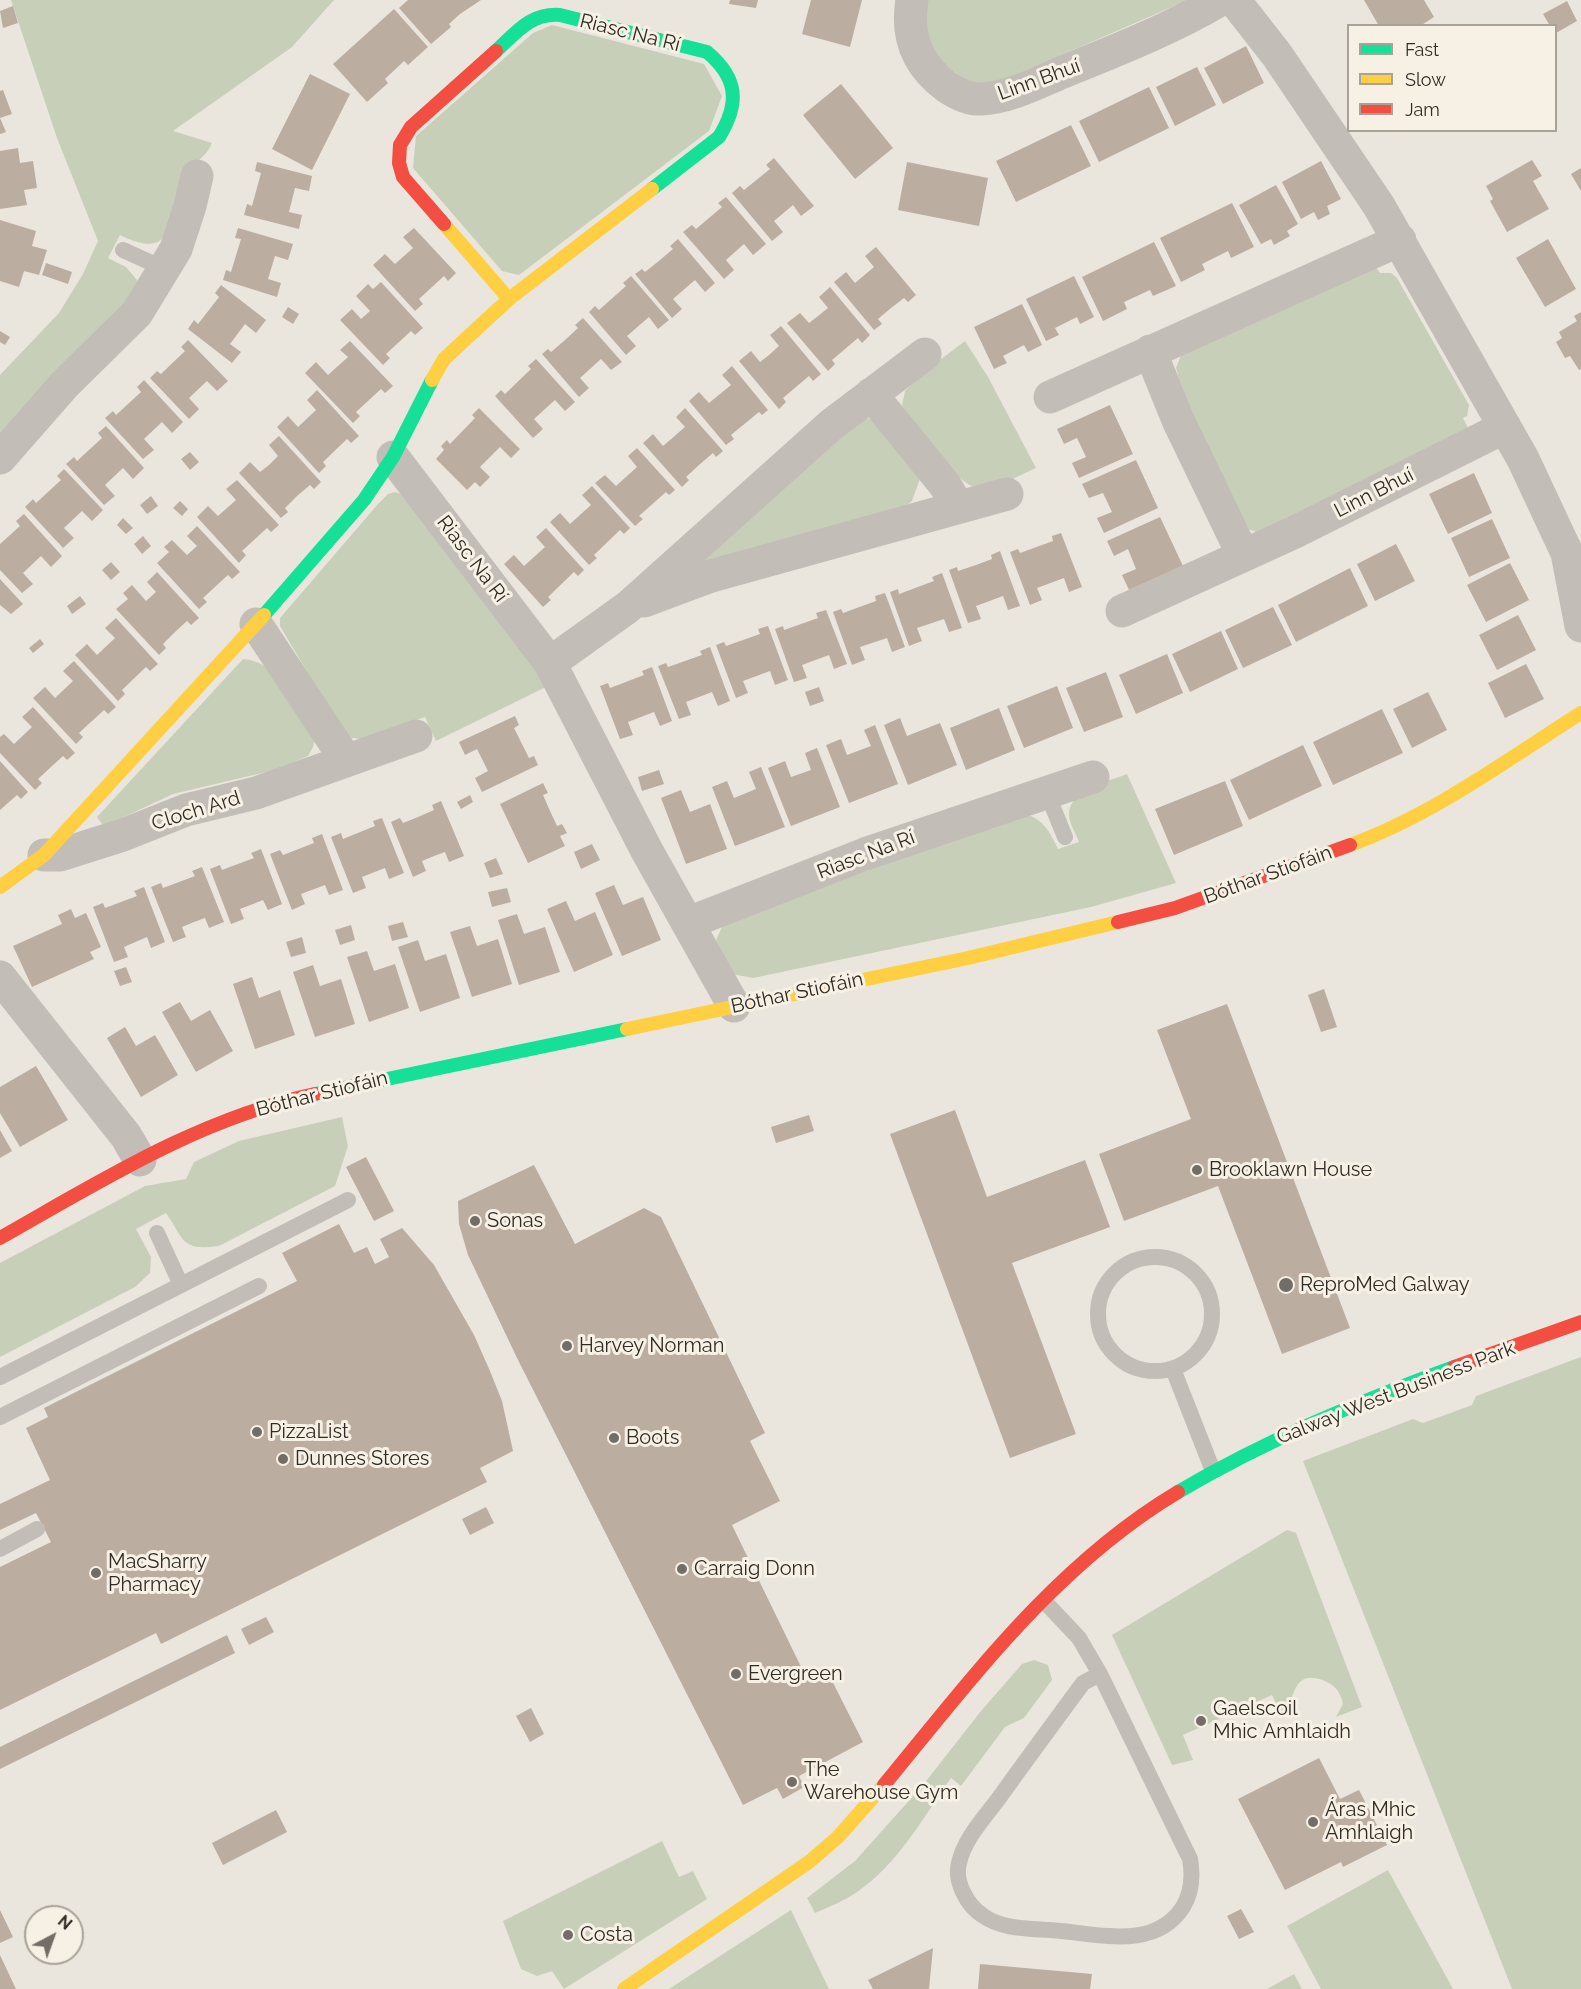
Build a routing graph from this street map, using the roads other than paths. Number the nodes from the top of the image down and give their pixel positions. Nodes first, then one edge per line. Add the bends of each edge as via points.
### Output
1 (912, 0) edge
2 (1220, 0) edge
3 (1234, 0) edge
4 (197, 176) dead end
5 (1400, 240) junction
6 (123, 250) dead end
7 (165, 269) junction
8 (509, 299) junction
9 (1149, 351) junction
10 (925, 354) dead end
11 (871, 394) junction
12 (1050, 397) dead end
13 (1505, 428) junction
14 (393, 457) junction
15 (0, 458) edge
16 (1007, 494) dead end
17 (958, 507) junction
18 (1243, 555) junction
19 (313, 561) joint
20 (628, 607) junction
21 (1122, 611) dead end
22 (256, 624) junction
23 (1581, 626) edge
24 (550, 663) junction
25 (1581, 713) edge
26 (416, 736) dead end
27 (346, 760) junction
28 (1093, 777) dead end
29 (1047, 793) junction
30 (1065, 837) dead end
31 (44, 855) junction
32 (0, 887) edge
33 (688, 923) junction
34 (0, 977) edge
35 (734, 1006) junction
36 (140, 1160) junction
37 (348, 1200) dead end
38 (157, 1233) dead end
39 (0, 1238) edge
40 (181, 1285) junction
41 (259, 1286) dead end
42 (1581, 1322) edge
43 (1173, 1369) junction
44 (0, 1377) edge
45 (0, 1417) edge
46 (1213, 1471) junction
47 (37, 1530) dead end
48 (0, 1549) edge
49 (1044, 1601) junction
50 (1100, 1674) junction
51 (624, 1989) edge

1 - 2 street, Linn Bhuí via 912,43 926,69 951,90 978,100 1016,91 1064,72
3 - 5 street via 1277,55
4 - 7 street via 183,231
5 - 9 street
5 - 13 street
6 - 7 lane
7 - 15 street via 137,313 64,385
8 - 8 street, Riasc Na Rí via 719,137 732,116 734,97 726,72 714,57 560,15 543,14 528,22 411,127 397,156 403,177
8 - 14 street, Riasc Na Rí via 444,358
9 - 12 street
9 - 18 street
10 - 11 street
11 - 17 street via 945,485
11 - 20 street via 831,425
13 - 18 street, Linn Bhuí
13 - 23 street via 1567,553
14 - 19 street, Riasc Na Rí
14 - 24 street, Riasc Na Rí
16 - 17 street
17 - 20 street via 711,576
18 - 21 street, Linn Bhuí
19 - 22 street, Cloch Ard
20 - 24 street
22 - 27 street
22 - 31 street, Cloch Ard
24 - 33 street, Riasc Na Rí
25 - 35 street, Bóthar Stiofáin via 1412,816 1368,838 1262,878 1175,908 968,958
26 - 27 street, Cloch Ard
27 - 31 street, Cloch Ard via 60,855
28 - 29 street, Riasc Na Rí
29 - 30 lane
29 - 33 street, Riasc Na Rí via 950,824
31 - 32 street, Cloch Ard
33 - 35 street, Riasc Na Rí
34 - 36 street via 126,1136
35 - 36 street, Bóthar Stiofáin via 290,1099 253,1110
36 - 39 street, Bóthar Stiofáin
37 - 40 lane
38 - 40 lane
40 - 44 lane
41 - 45 lane
42 - 46 street, Galway West Business Park via 1308,1424
43 - 43 lane via 1155,1371 1128,1364 1108,1346 1100,1329 1098,1310 1103,1292 1113,1276 1144,1258 1164,1258 1182,1264 1197,1275 1208,1291 1211,1329 1190,1360
43 - 46 lane
46 - 49 street, Galway West Business Park via 1120,1533
47 - 48 lane
49 - 50 lane via 1079,1638
49 - 51 street, Galway West Business Park via 965,1683 879,1794 836,1839 784,1880
50 - 50 lane via 1190,1859 1188,1899 1162,1929 1144,1936 1007,1926 982,1916 965,1894 958,1863 974,1832 1083,1683

